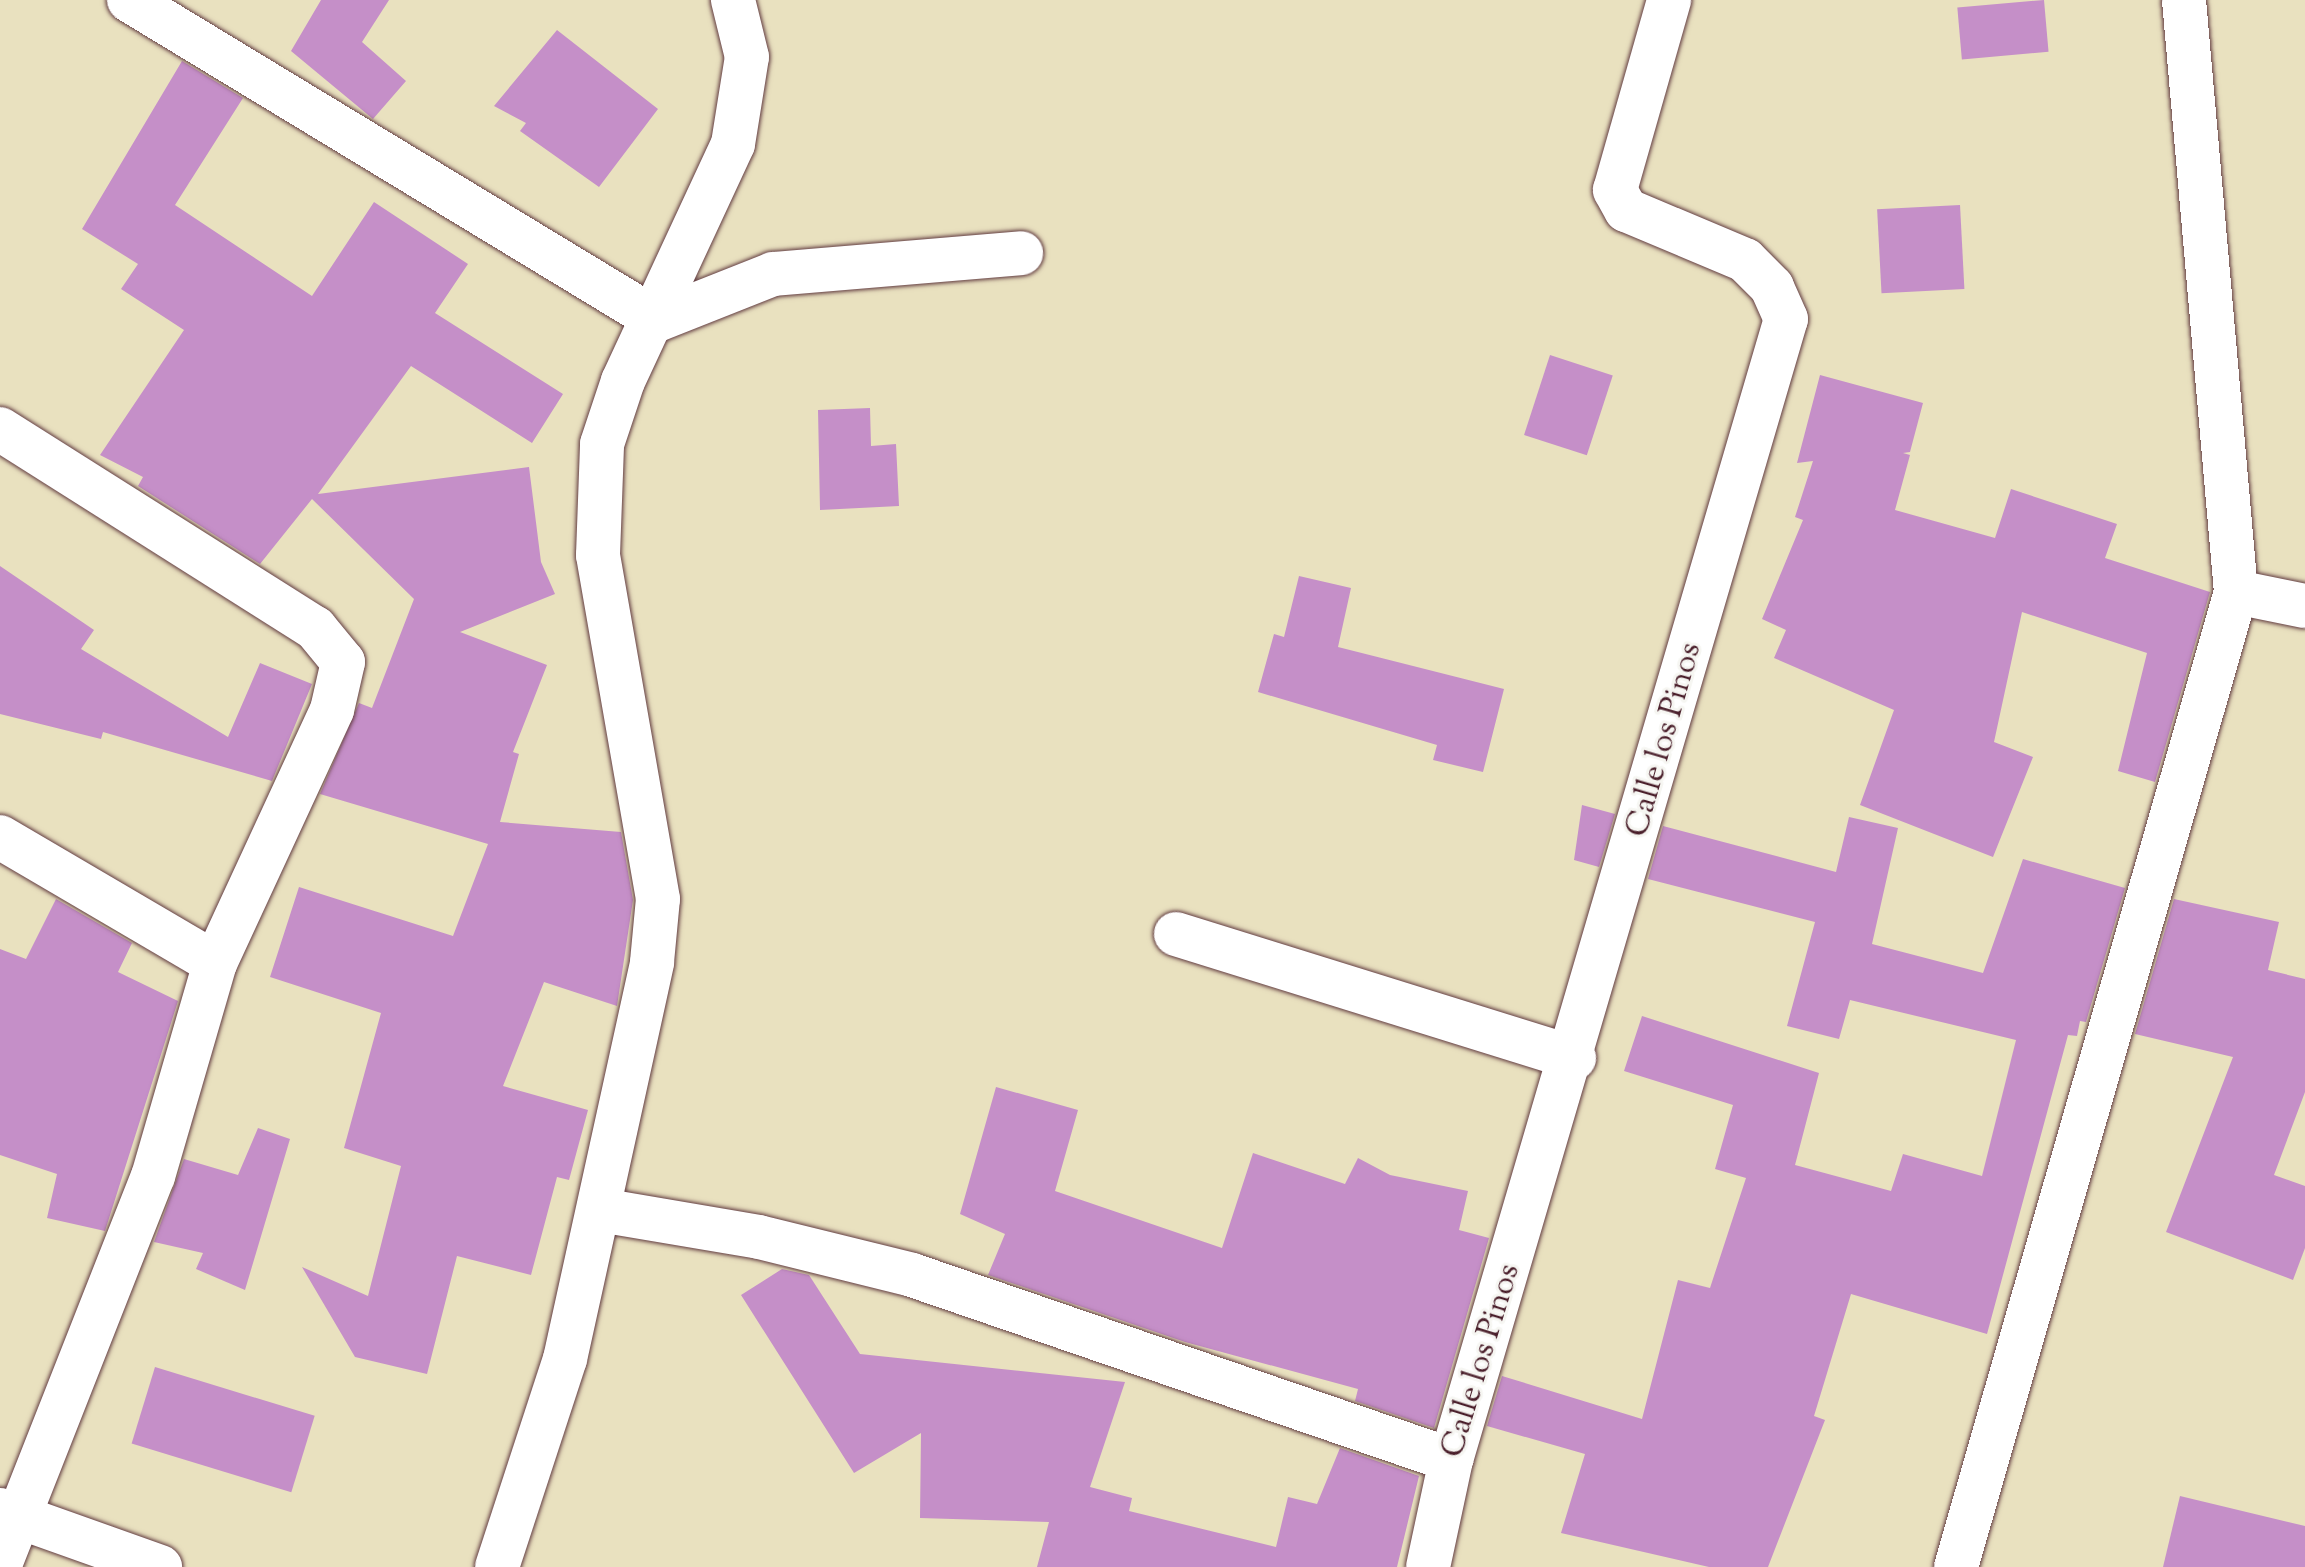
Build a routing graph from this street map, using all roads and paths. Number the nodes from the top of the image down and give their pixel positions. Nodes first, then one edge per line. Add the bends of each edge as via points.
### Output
1 (129, 0) edge
2 (733, 0) edge
3 (1669, 0) edge
4 (2184, 0) edge
5 (1021, 253) dead end
6 (657, 320) junction
7 (0, 429) edge
8 (2236, 592) junction
9 (2305, 606) edge
10 (0, 837) edge
11 (1176, 934) dead end
12 (215, 963) junction
13 (1574, 1058) junction
14 (600, 1210) junction
15 (1451, 1460) junction
16 (10, 1516) edge
17 (0, 1565) edge
18 (160, 1567) edge
19 (497, 1567) edge
20 (1428, 1567) edge
21 (1956, 1567) edge

1 - 6 street
2 - 6 street via 747,57 733,144
3 - 13 street, Calle los Pinos via 1615,190 1626,210 1745,260 1772,287 1786,319
4 - 8 street
5 - 6 street via 773,274
6 - 14 street via 623,381 602,444 598,555 658,899
7 - 12 street via 315,628 343,662 332,710
8 - 9 street
8 - 21 street
10 - 12 street
11 - 13 street
12 - 16 street via 153,1176
13 - 15 street, Calle los Pinos
14 - 15 street via 759,1237 912,1275
14 - 19 street via 565,1359
15 - 20 street, Calle los Pinos
16 - 17 street
16 - 18 street

